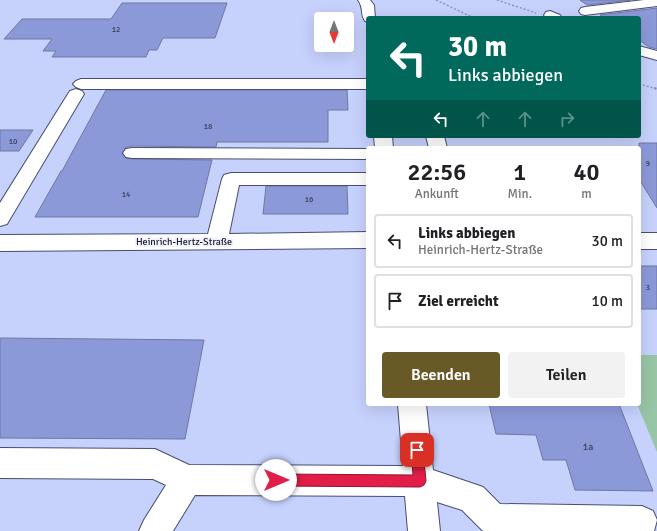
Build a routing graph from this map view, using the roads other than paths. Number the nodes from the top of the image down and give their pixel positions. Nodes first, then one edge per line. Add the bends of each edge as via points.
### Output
1 (364, 0) edge
2 (657, 2) edge
3 (585, 11) dead end
4 (370, 16) edge
5 (641, 51) edge
6 (657, 56) edge
7 (366, 84) edge
8 (132, 153) dead end
9 (366, 154) edge
10 (366, 179) edge
11 (0, 219) edge
12 (366, 240) edge
13 (641, 240) edge
14 (657, 241) edge
15 (218, 242) junction
16 (0, 243) edge
17 (412, 406) edge
18 (0, 463) edge
19 (187, 480) junction
20 (420, 481) junction
21 (642, 522) dead end
22 (155, 531) edge
23 (424, 531) edge

1 - 4 street via 368,5
2 - 3 street
5 - 6 street
7 - 11 street via 78,89
8 - 9 street
10 - 15 street via 231,179
12 - 15 street, Heinrich-Hertz-Straße
13 - 14 street
15 - 16 street, Heinrich-Hertz-Straße
17 - 20 street
18 - 19 street via 155,464
19 - 20 street
19 - 22 street
20 - 21 street via 472,498 494,520
20 - 23 street

